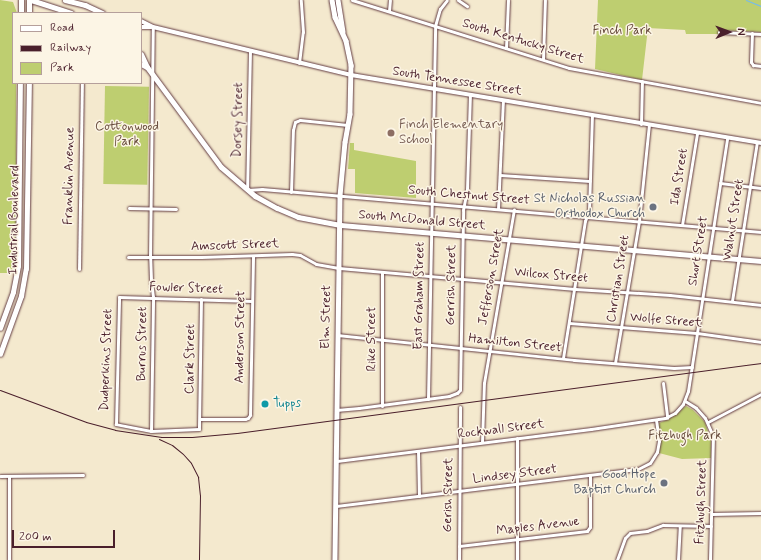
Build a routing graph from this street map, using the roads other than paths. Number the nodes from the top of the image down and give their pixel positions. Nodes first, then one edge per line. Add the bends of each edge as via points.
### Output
1 (21, 0) edge
2 (30, 0) edge
3 (65, 0) edge
4 (301, 0) edge
5 (332, 0) edge
6 (338, 0) edge
7 (352, 0) edge
8 (390, 0) edge
9 (447, 0) edge
10 (458, 0) edge
11 (508, 0) edge
12 (545, 0) edge
13 (467, 6) dead end
14 (389, 11) junction
15 (21, 12) edge
16 (29, 12) edge
17 (69, 12) edge
18 (72, 12) edge
19 (99, 12) edge
20 (142, 22) edge
21 (436, 26) junction
22 (142, 27) edge
23 (153, 27) junction
24 (343, 32) junction
25 (719, 32) dead end
26 (752, 33) junction
27 (761, 34) edge
28 (506, 48) junction
29 (250, 51) junction
30 (142, 56) edge
31 (543, 59) junction
32 (298, 63) junction
33 (142, 64) edge
34 (761, 66) edge
35 (147, 67) junction
36 (153, 74) junction
37 (351, 75) junction
38 (642, 81) junction
39 (20, 84) edge
40 (29, 84) edge
41 (82, 84) edge
42 (435, 89) junction
43 (470, 95) junction
44 (503, 100) junction
45 (761, 103) edge
46 (28, 112) junction
47 (20, 113) junction
48 (592, 115) junction
49 (641, 124) junction
50 (649, 125) junction
51 (348, 126) junction
52 (697, 133) junction
53 (20, 138) junction
54 (28, 138) junction
55 (727, 138) junction
56 (759, 143) edge
57 (500, 176) junction
58 (19, 180) junction
59 (27, 180) junction
60 (590, 181) junction
61 (720, 183) junction
62 (749, 187) junction
63 (761, 188) edge
64 (247, 190) junction
65 (19, 191) junction
66 (27, 191) junction
67 (291, 192) junction
68 (340, 196) junction
69 (432, 203) junction
70 (464, 206) junction
71 (129, 208) dead end
72 (151, 208) junction
73 (176, 209) dead end
74 (498, 209) junction
75 (514, 210) junction
76 (587, 216) junction
77 (639, 221) junction
78 (340, 225) junction
79 (682, 225) junction
80 (713, 227) junction
81 (743, 230) junction
82 (761, 232) edge
83 (431, 233) junction
84 (462, 236) junction
85 (509, 240) junction
86 (581, 246) junction
87 (634, 250) junction
88 (254, 256) junction
89 (128, 257) dead end
90 (150, 257) junction
91 (708, 257) junction
92 (738, 259) junction
93 (761, 261) edge
94 (339, 268) junction
95 (79, 269) dead end
96 (382, 272) junction
97 (430, 276) junction
98 (462, 278) junction
99 (502, 282) junction
100 (575, 289) junction
101 (627, 292) junction
102 (119, 297) joint
103 (153, 297) junction
104 (702, 298) junction
105 (201, 299) junction
106 (252, 300) junction
107 (732, 301) junction
108 (761, 305) edge
109 (569, 322) junction
110 (622, 327) junction
111 (0, 328) edge
112 (0, 333) edge
113 (697, 333) junction
114 (6, 335) junction
115 (337, 335) junction
116 (382, 339) junction
117 (761, 342) edge
118 (429, 346) junction
119 (461, 348) junction
120 (490, 350) junction
121 (0, 354) edge
122 (562, 358) junction
123 (615, 364) junction
124 (692, 367) junction
125 (663, 383) dead end
126 (761, 394) edge
127 (428, 399) junction
128 (685, 401) junction
129 (382, 406) junction
130 (460, 407) dead end
131 (336, 410) junction
132 (667, 418) junction
133 (200, 420) junction
134 (656, 420) junction
135 (708, 422) junction
136 (151, 431) junction
137 (517, 438) junction
138 (482, 442) junction
139 (460, 445) junction
140 (418, 451) junction
141 (337, 461) junction
142 (83, 475) dead end
143 (0, 476) edge
144 (8, 476) junction
145 (590, 476) junction
146 (517, 484) junction
147 (460, 492) junction
148 (419, 496) junction
149 (336, 506) junction
150 (712, 514) junction
151 (761, 514) edge
152 (680, 526) junction
153 (711, 526) junction
154 (516, 540) junction
155 (459, 546) junction
156 (9, 560) edge
157 (335, 560) edge
158 (459, 560) edge
159 (517, 560) edge
160 (617, 560) edge
161 (678, 560) edge
162 (710, 560) edge

1 - 15 main road
2 - 16 main road
2 - 17 main road
3 - 19 main road
4 - 32 street via 303,32
5 - 24 main road via 336,22
6 - 24 main road
7 - 14 street, South Kentucky Street
8 - 14 street
9 - 21 street, East Graham Street via 440,9
10 - 13 street
11 - 28 street
12 - 31 street
14 - 21 street, South Kentucky Street
18 - 19 main road via 75,6
20 - 23 street, South Tennessee Street
21 - 28 street, South Kentucky Street
21 - 42 street, East Graham Street
22 - 23 street, South Tennessee Street
23 - 29 street, South Tennessee Street
23 - 36 street, Burrus Street
24 - 37 main road, Elm Street via 349,51
25 - 26 street
26 - 27 street
26 - 34 street via 751,62 753,65
28 - 31 street, South Kentucky Street
29 - 32 street, South Tennessee Street
29 - 64 street, Dorsey Street
30 - 35 main road, South McDonald Street
31 - 38 street, South Kentucky Street via 569,68
32 - 37 street, South Tennessee Street
33 - 35 main road, South McDonald Street
35 - 36 main road, South McDonald Street
36 - 64 main road, South McDonald Street via 216,161
36 - 72 street, Burrus Street
37 - 42 street, South Tennessee Street
37 - 51 main road, Elm Street
38 - 45 street, South Kentucky Street
38 - 49 street
39 - 47 main road, Industrial Boulevard
40 - 46 main road, Industrial Boulevard
41 - 95 street, Franklin Avenue
42 - 43 street, South Tennessee Street
42 - 69 street, East Graham Street
43 - 44 street, South Tennessee Street
43 - 70 street, Gerrish Street via 467,188
44 - 48 street, South Tennessee Street
44 - 57 street, Jefferson Street
46 - 47 main road
46 - 54 main road, Industrial Boulevard
47 - 53 main road, Industrial Boulevard
48 - 49 street, South Tennessee Street
48 - 60 street
49 - 50 street, South Tennessee Street
50 - 52 street, South Tennessee Street
50 - 77 street, Christian Street
51 - 67 street via 300,120 295,122
51 - 68 main road, Elm Street
52 - 55 street, South Tennessee Street
52 - 79 street, Ida Street
53 - 54 main road
53 - 58 main road, Industrial Boulevard
54 - 59 main road, Industrial Boulevard
55 - 56 street, South Tennessee Street
55 - 61 street, Short Street
56 - 62 street, Walnut Street
57 - 60 street
57 - 74 street, Jefferson Street
58 - 59 main road
58 - 65 main road, Industrial Boulevard
59 - 66 main road, Industrial Boulevard
60 - 76 street
61 - 62 street
61 - 80 street, Short Street
62 - 63 street
62 - 81 street, Walnut Street
64 - 67 street, South Chestnut Street
64 - 78 main road, South McDonald Street via 284,212
65 - 66 main road
65 - 111 main road, Industrial Boulevard via 18,272
66 - 114 main road, Industrial Boulevard via 26,273 21,296
67 - 68 street, South Chestnut Street
68 - 69 street, South Chestnut Street
68 - 78 main road, Elm Street
69 - 70 street, South Chestnut Street
69 - 83 street, East Graham Street
70 - 74 street, South Chestnut Street
70 - 84 street, Gerrish Street
71 - 72 street
72 - 73 street
72 - 90 street, Burrus Street
74 - 75 street, South Chestnut Street
75 - 76 street, South Chestnut Street
75 - 85 street, Jefferson Street
76 - 77 street, South Chestnut Street
76 - 86 street
77 - 79 street, South Chestnut Street
77 - 87 street, Christian Street
78 - 83 main road, South McDonald Street
78 - 94 main road, Elm Street
79 - 80 street, South Chestnut Street
80 - 81 street, South Chestnut Street
80 - 91 street, Short Street
81 - 82 street, South Chestnut Street
81 - 92 street, Walnut Street
83 - 84 main road, South McDonald Street
83 - 97 street, East Graham Street
84 - 85 main road, South McDonald Street
84 - 98 street, Gerrish Street
85 - 86 main road, South McDonald Street
85 - 99 street, Jefferson Street
86 - 87 main road, South McDonald Street
86 - 100 street
87 - 91 main road, South McDonald Street
87 - 101 street, Christian Street
88 - 90 street, Amscott Street
88 - 94 street, Amscott Street via 300,255 316,264
88 - 106 street, Anderson Street
89 - 90 street, Amscott Street
90 - 103 street, Burrus Street
91 - 92 main road, South McDonald Street
91 - 104 street, Short Street
92 - 93 main road, South McDonald Street
92 - 107 street, Walnut Street
94 - 96 street, Wilcox Street
94 - 115 main road, Elm Street
96 - 97 street, Wilcox Street
96 - 116 street, Rike Street
97 - 98 street, Wilcox Street
97 - 118 street, East Graham Street
98 - 99 street, Wilcox Street
98 - 119 street, Gerrish Street
99 - 100 street, Wilcox Street
99 - 120 street, Jefferson Street
100 - 101 street, Wilcox Street
100 - 109 street
101 - 104 street, Wilcox Street
101 - 110 street, Christian Street
102 - 103 street, Fowler Street
102 - 136 street, Dudperkins Street via 116,424
103 - 105 street, Fowler Street
103 - 136 street, Burrus Street
104 - 107 street, Wilcox Street
104 - 113 street, Short Street
105 - 106 street, Fowler Street
105 - 133 street, Clark Street
106 - 133 street, Anderson Street via 248,418
107 - 108 street, Wilcox Street
109 - 110 street, Wolfe Street
109 - 122 street
110 - 113 street, Wolfe Street
110 - 123 street, Christian Street
112 - 114 main road
113 - 117 street, Wolfe Street
113 - 124 street, Short Street
114 - 121 main road, Industrial Boulevard
115 - 116 street, Hamilton Street
115 - 131 main road, Elm Street
116 - 118 street, Hamilton Street
116 - 129 street, Rike Street
118 - 119 street, Hamilton Street
118 - 127 street, East Graham Street
119 - 120 street, Hamilton Street
119 - 127 street, Gerrish Street via 460,390 454,395
120 - 122 street, Hamilton Street
120 - 138 street, Jefferson Street via 482,400
122 - 123 street, Hamilton Street
123 - 124 street, Hamilton Street
124 - 128 street
125 - 132 street
126 - 135 street
127 - 129 street
128 - 132 street
128 - 135 street, Fitzhugh Street via 697,409
129 - 131 street
130 - 139 street, Gerish Street
131 - 141 main road, Elm Street
132 - 134 street, Rockwall Street
133 - 136 street via 200,426 196,430
134 - 137 street, Rockwall Street
134 - 145 street, Lindsey Street via 658,446 656,455 648,465 636,470
135 - 150 street, Fitzhugh Street via 714,443
137 - 138 street, Rockwall Street
137 - 146 street
138 - 139 street, Rockwall Street
139 - 140 street, Rockwall Street
139 - 147 street, Gerish Street
140 - 141 street, Rockwall Street
140 - 148 street
141 - 149 main road, Elm Street
142 - 144 street
143 - 144 street
144 - 156 street
145 - 146 street, Lindsey Street
145 - 154 street, Maples Avenue via 588,530
146 - 147 street, Lindsey Street
146 - 154 street
147 - 148 street, Lindsey Street
147 - 155 street, Gerish Street
148 - 149 street, Lindsey Street
149 - 157 main road, Elm Street
150 - 151 street
150 - 153 street, Fitzhugh Street
152 - 153 street
152 - 160 street via 660,526 630,533
152 - 161 street
153 - 162 street, Fitzhugh Street
154 - 155 street, Maples Avenue
154 - 159 street
155 - 158 street, Gerish Street

